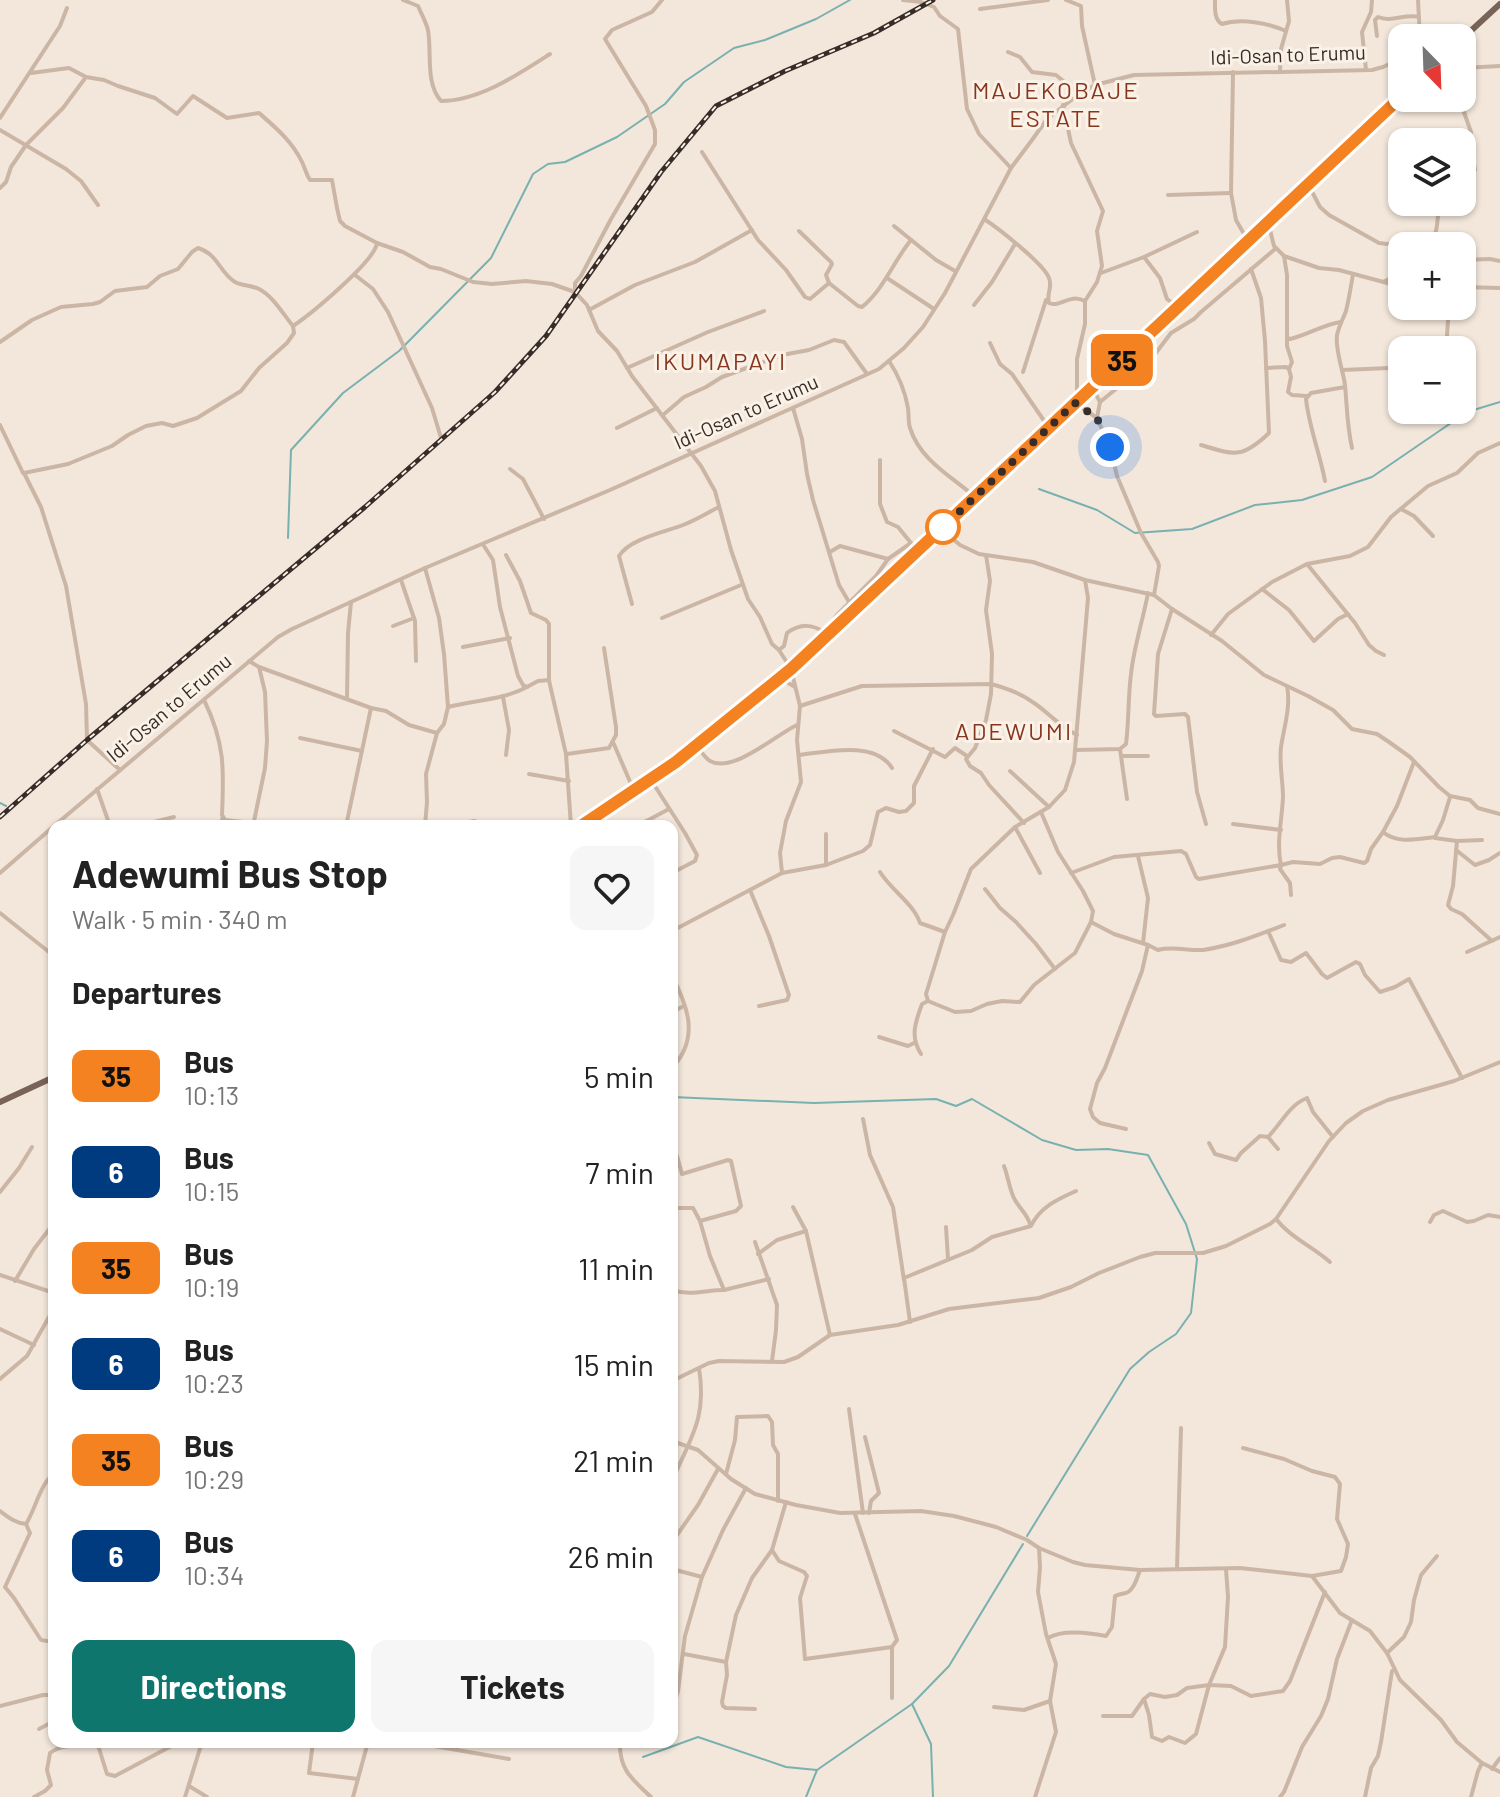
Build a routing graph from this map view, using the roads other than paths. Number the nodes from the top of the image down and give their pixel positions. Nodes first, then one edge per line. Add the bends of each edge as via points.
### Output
1 (403, 0) edge
2 (662, 0) edge
3 (903, 0) edge
4 (1048, 0) edge
5 (1066, 0) edge
6 (1215, 0) edge
7 (1287, 0) edge
8 (1372, 0) edge
9 (1418, 0) edge
10 (1500, 4) edge
11 (67, 8) dead end
12 (980, 9) dead end
13 (1419, 17) junction
14 (1419, 24) edge
15 (1476, 27) edge
16 (1286, 31) junction
17 (1377, 36) dead end
18 (1008, 52) dead end
19 (550, 54) dead end
20 (1388, 65) edge
21 (1500, 66) edge
22 (1476, 67) edge
23 (1366, 70) junction
24 (1280, 71) junction
25 (1233, 72) junction
26 (31, 73) junction
27 (86, 77) junction
28 (1095, 85) junction
29 (1079, 94) junction
30 (1063, 105) junction
31 (1388, 109) edge
32 (0, 118) edge
33 (0, 130) edge
34 (26, 145) junction
35 (702, 152) dead end
36 (1011, 168) junction
37 (1308, 184) junction
38 (0, 188) edge
39 (1231, 193) junction
40 (1168, 195) dead end
41 (98, 205) dead end
42 (984, 219) junction
43 (1268, 222) junction
44 (894, 226) dead end
45 (752, 230) junction
46 (799, 231) dead end
47 (1197, 232) dead end
48 (911, 240) junction
49 (1248, 241) junction
50 (377, 243) junction
51 (1015, 244) junction
52 (1388, 244) edge
53 (1275, 249) junction
54 (1284, 256) junction
55 (1144, 257) junction
56 (1476, 260) edge
57 (1500, 261) edge
58 (1251, 269) junction
59 (955, 271) junction
60 (1101, 273) junction
61 (1353, 274) junction
62 (355, 275) junction
63 (887, 278) junction
64 (1388, 280) edge
65 (1383, 282) junction
66 (829, 283) junction
67 (1388, 283) edge
68 (1476, 287) edge
69 (1500, 288) edge
70 (575, 292) junction
71 (1047, 298) junction
72 (1085, 301) junction
73 (974, 305) dead end
74 (1178, 307) junction
75 (934, 309) junction
76 (589, 310) junction
77 (764, 311) dead end
78 (1341, 322) junction
79 (293, 326) junction
80 (1287, 338) junction
81 (0, 342) edge
82 (990, 343) dead end
83 (889, 361) junction
84 (627, 368) junction
85 (1266, 368) junction
86 (1388, 368) edge
87 (1289, 369) junction
88 (1342, 370) junction
89 (1023, 372) dead end
90 (867, 374) junction
91 (1092, 387) junction
92 (1345, 387) junction
93 (1307, 396) junction
94 (1076, 402) junction
95 (1100, 402) junction
96 (657, 408) junction
97 (793, 408) junction
98 (663, 415) junction
99 (1097, 418) junction
100 (0, 425) edge
101 (617, 428) dead end
102 (1049, 428) junction
103 (441, 438) dead end
104 (1500, 443) edge
105 (1201, 445) dead end
106 (1352, 448) dead end
107 (691, 453) junction
108 (880, 460) dead end
109 (510, 469) dead end
110 (24, 473) junction
111 (1325, 481) dead end
112 (975, 497) junction
113 (719, 507) junction
114 (1401, 509) junction
115 (544, 519) junction
116 (941, 529) junction
117 (1433, 536) dead end
118 (911, 543) junction
119 (484, 545) junction
120 (919, 549) junction
121 (830, 552) junction
122 (506, 555) dead end
123 (986, 555) junction
124 (888, 559) junction
125 (1307, 564) junction
126 (425, 568) junction
127 (401, 580) junction
128 (1085, 580) junction
129 (742, 584) junction
130 (1262, 589) junction
131 (1151, 594) junction
132 (351, 602) junction
133 (849, 602) junction
134 (632, 604) dead end
135 (1172, 609) junction
136 (1348, 614) junction
137 (414, 618) junction
138 (662, 618) dead end
139 (393, 626) dead end
140 (826, 633) junction
141 (1211, 635) junction
142 (510, 638) junction
143 (463, 647) dead end
144 (604, 648) dead end
145 (779, 650) junction
146 (1384, 655) dead end
147 (249, 661) junction
148 (416, 661) dead end
149 (259, 667) junction
150 (791, 669) junction
151 (780, 678) junction
152 (549, 680) junction
153 (991, 684) junction
154 (1287, 686) junction
155 (527, 687) junction
156 (795, 687) junction
157 (503, 697) junction
158 (347, 698) junction
159 (204, 700) junction
160 (800, 706) junction
161 (448, 707) junction
162 (371, 708) junction
163 (797, 725) junction
164 (894, 731) dead end
165 (437, 733) junction
166 (1077, 735) junction
167 (300, 738) dead end
168 (613, 741) junction
169 (697, 746) junction
170 (933, 749) junction
171 (1120, 749) junction
172 (1074, 750) junction
173 (362, 751) junction
174 (566, 754) junction
175 (506, 755) dead end
176 (799, 755) junction
177 (967, 756) junction
178 (1122, 756) junction
179 (1148, 756) dead end
180 (1414, 762) junction
181 (892, 768) dead end
182 (120, 770) junction
183 (1010, 771) dead end
184 (529, 774) dead end
185 (651, 780) junction
186 (569, 781) junction
187 (97, 789) junction
188 (634, 791) junction
189 (1450, 796) junction
190 (1127, 799) dead end
191 (1049, 807) junction
192 (669, 809) junction
193 (1041, 812) junction
194 (1500, 814) edge
195 (174, 817) dead end
196 (223, 817) junction
197 (61, 820) edge
198 (108, 820) edge
199 (162, 820) edge
200 (222, 820) edge
201 (228, 820) edge
202 (254, 820) edge
203 (347, 820) edge
204 (426, 820) edge
205 (570, 820) edge
206 (590, 820) edge
207 (648, 820) edge
208 (677, 820) edge
209 (678, 822) edge
210 (1024, 823) junction
211 (1206, 824) dead end
212 (1233, 824) dead end
213 (1015, 827) junction
214 (1281, 830) junction
215 (48, 831) edge
216 (1383, 832) junction
217 (826, 834) dead end
218 (1435, 837) junction
219 (1482, 840) dead end
220 (1457, 841) junction
221 (1456, 850) junction
222 (1500, 853) edge
223 (1138, 856) junction
224 (826, 865) junction
225 (1281, 865) junction
226 (678, 870) edge
227 (880, 872) dead end
228 (0, 873) edge
229 (782, 873) junction
230 (1040, 873) dead end
231 (1071, 873) junction
232 (985, 889) dead end
233 (750, 890) junction
234 (1291, 895) dead end
235 (0, 913) edge
236 (1091, 922) junction
237 (1284, 925) dead end
238 (678, 928) edge
239 (1268, 931) junction
240 (945, 932) junction
241 (1500, 937) edge
242 (1492, 941) junction
243 (1146, 944) junction
244 (48, 951) edge
245 (1467, 952) dead end
246 (1055, 969) junction
247 (678, 990) edge
248 (928, 1001) junction
249 (685, 1006) junction
250 (759, 1006) dead end
251 (678, 1009) edge
252 (879, 1037) dead end
253 (914, 1043) junction
254 (921, 1054) dead end
255 (678, 1061) edge
256 (1500, 1062) edge
257 (1462, 1078) junction
258 (48, 1080) edge
259 (0, 1102) edge
260 (863, 1119) dead end
261 (1126, 1129) dead end
262 (1268, 1137) junction
263 (1333, 1137) junction
264 (1209, 1143) dead end
265 (32, 1147) dead end
266 (1278, 1149) dead end
267 (678, 1160) edge
268 (1004, 1166) dead end
269 (1076, 1191) dead end
270 (0, 1192) edge
271 (793, 1207) dead end
272 (678, 1208) edge
273 (1500, 1217) edge
274 (1276, 1219) junction
275 (700, 1221) junction
276 (1430, 1222) dead end
277 (1031, 1226) junction
278 (946, 1227) dead end
279 (48, 1231) edge
280 (806, 1231) junction
281 (755, 1242) dead end
282 (758, 1254) junction
283 (948, 1259) junction
284 (1330, 1262) dead end
285 (0, 1275) edge
286 (769, 1279) junction
287 (15, 1281) junction
288 (724, 1290) junction
289 (48, 1291) edge
290 (678, 1291) edge
291 (48, 1319) edge
292 (910, 1322) junction
293 (0, 1329) edge
294 (830, 1335) junction
295 (34, 1345) junction
296 (772, 1361) junction
297 (699, 1368) junction
298 (678, 1378) edge
299 (0, 1379) edge
300 (849, 1409) dead end
301 (1181, 1428) dead end
302 (865, 1437) dead end
303 (678, 1442) edge
304 (688, 1447) junction
305 (1243, 1448) dead end
306 (678, 1468) edge
307 (718, 1469) junction
308 (726, 1474) junction
309 (48, 1478) edge
310 (746, 1488) junction
311 (778, 1501) junction
312 (786, 1502) junction
313 (0, 1511) edge
314 (866, 1513) junction
315 (855, 1514) junction
316 (26, 1524) junction
317 (678, 1534) edge
318 (1039, 1548) junction
319 (772, 1550) junction
320 (1437, 1556) dead end
321 (1177, 1569) junction
322 (1226, 1569) junction
323 (1140, 1570) junction
324 (678, 1571) edge
325 (1312, 1576) junction
326 (702, 1577) junction
327 (3, 1587) edge
328 (1325, 1592) junction
329 (1352, 1620) junction
330 (1047, 1640) junction
331 (48, 1641) edge
332 (892, 1647) junction
333 (1387, 1653) junction
334 (684, 1654) junction
335 (726, 1662) junction
336 (1393, 1669) junction
337 (1209, 1685) junction
338 (678, 1691) edge
339 (48, 1695) edge
340 (892, 1698) dead end
341 (1144, 1699) junction
342 (1050, 1701) junction
343 (0, 1706) edge
344 (994, 1707) dead end
345 (755, 1709) dead end
346 (1103, 1716) dead end
347 (48, 1724) edge
348 (39, 1729) dead end
349 (56, 1748) edge
350 (99, 1748) edge
351 (168, 1748) edge
352 (200, 1748) edge
353 (312, 1748) edge
354 (366, 1748) edge
355 (446, 1748) edge
356 (620, 1748) edge
357 (1500, 1758) edge
358 (509, 1759) dead end
359 (1482, 1763) junction
360 (1492, 1769) junction
361 (1500, 1772) edge
362 (358, 1779) junction
363 (189, 1786) junction
364 (1282, 1794) edge
365 (34, 1797) edge
366 (185, 1797) edge
367 (207, 1797) edge
368 (353, 1797) edge
369 (651, 1797) edge
370 (1035, 1797) edge
371 (1290, 1797) edge
372 (1365, 1797) edge
373 (1471, 1797) edge

1 - 19 street via 418,6 428,30 432,78 441,101 485,90
2 - 70 street via 652,12 612,30 605,39 646,106 655,144 575,283
3 - 36 street via 934,7 958,29 967,109 979,134
4 - 12 street
5 - 28 street via 1081,6
6 - 16 street via 1222,24 1244,22
7 - 16 street
8 - 23 street via 1362,32
9 - 13 street
10 - 15 main road
11 - 26 street
13 - 14 street
13 - 17 street via 1378,17
16 - 24 street
18 - 29 street via 1032,72 1056,75
20 - 23 street, Idi-Osan to Erumu
21 - 22 street
23 - 24 street, Idi-Osan to Erumu
24 - 25 street, Idi-Osan to Erumu
25 - 28 street, Idi-Osan to Erumu via 1134,75
25 - 39 street
26 - 27 street via 69,68
26 - 32 street
27 - 34 street
27 - 50 street via 155,98 177,114 193,96 227,118 259,113 290,143 310,180 332,180 340,221
28 - 29 street, Idi-Osan to Erumu
29 - 30 street, Idi-Osan to Erumu
30 - 36 street, Idi-Osan to Erumu
30 - 60 street via 1071,143 1102,206 1097,231
31 - 37 main road
33 - 34 street
34 - 38 street
34 - 41 street via 81,181
35 - 45 street
36 - 42 street, Idi-Osan to Erumu
37 - 43 main road
37 - 52 street via 1329,215
39 - 40 street
39 - 49 street via 1236,220
42 - 51 street
42 - 59 street, Idi-Osan to Erumu
43 - 49 main road
43 - 53 street
44 - 48 street
45 - 66 street via 808,299
45 - 76 street
46 - 66 street via 831,262
47 - 55 street
48 - 59 street
48 - 63 street
49 - 74 main road
50 - 62 street
50 - 70 street via 473,282 526,281
51 - 71 street via 1049,278
51 - 73 street
53 - 54 street
53 - 58 street
54 - 61 street
54 - 80 street
55 - 60 street
55 - 74 street via 1167,299
56 - 57 street
58 - 85 street via 1261,298
58 - 95 street via 1171,333 1149,362
59 - 75 street, Idi-Osan to Erumu
60 - 72 street
61 - 65 street
61 - 78 street
62 - 79 street
62 - 103 street via 373,289 388,312
63 - 66 street via 862,307
63 - 75 street
64 - 65 street
65 - 67 street
68 - 69 street
70 - 76 street
71 - 72 street via 1054,305 1071,298
71 - 89 street
72 - 94 street
74 - 91 main road
75 - 83 street, Idi-Osan to Erumu
76 - 84 street
77 - 84 street
78 - 80 street
78 - 88 street via 1337,342
79 - 81 street via 266,293 237,283 198,248 178,269 147,287 115,291 93,304 61,307
79 - 110 street via 287,343 241,391 197,418 173,426 146,426 68,464
80 - 87 street
82 - 102 street
83 - 90 street, Idi-Osan to Erumu
83 - 112 street via 923,452
84 - 96 street
85 - 87 street
85 - 105 street via 1268,435 1237,454
86 - 88 street
87 - 93 street via 1289,394
88 - 92 street
90 - 97 street, Idi-Osan to Erumu
90 - 98 street via 844,342 834,340 722,377
91 - 94 main road
91 - 95 street
92 - 93 street
92 - 106 street
93 - 111 street
94 - 99 street
94 - 102 main road
95 - 99 street
96 - 98 street
96 - 101 street
97 - 107 street, Idi-Osan to Erumu
97 - 121 street
98 - 107 street
99 - 131 street via 1159,566
100 - 110 street
102 - 112 main road
104 - 114 street via 1428,486
107 - 113 street via 709,479
107 - 115 street, Idi-Osan to Erumu
108 - 118 street via 884,515
109 - 115 street via 523,479
110 - 182 street via 41,507 66,586 87,740
112 - 116 main road
113 - 129 street
113 - 134 street via 620,552
114 - 117 street
114 - 125 street via 1360,551
115 - 119 street, Idi-Osan to Erumu
116 - 120 main road
116 - 123 street via 960,545
118 - 120 street
118 - 124 street
119 - 126 street, Idi-Osan to Erumu
119 - 142 street via 493,560
120 - 140 main road
121 - 124 street via 840,546
121 - 133 street
122 - 152 street via 531,613 549,624
123 - 128 street via 1033,562
123 - 153 street
124 - 133 street
125 - 130 street
125 - 136 street
126 - 127 street, Idi-Osan to Erumu
126 - 161 street via 441,630
127 - 132 street, Idi-Osan to Erumu
127 - 137 street
128 - 131 street
128 - 166 street
129 - 138 street
129 - 145 street
130 - 136 street via 1289,610 1314,641
130 - 141 street via 1228,614
131 - 135 street
131 - 171 street via 1135,648 1126,744
132 - 147 street, Idi-Osan to Erumu via 278,637
132 - 158 street
133 - 140 street
135 - 141 street
135 - 211 street via 1158,654 1154,714 1188,717
136 - 146 street via 1373,649
137 - 139 street
137 - 148 street
140 - 145 street via 801,625 787,633
140 - 150 main road
141 - 154 street
142 - 143 street
142 - 155 street via 518,676
144 - 168 street via 616,727
145 - 150 street
147 - 149 street
147 - 159 street, Idi-Osan to Erumu
149 - 158 street
149 - 202 street via 267,741
150 - 151 main road
150 - 156 street
151 - 156 street
151 - 169 main road
152 - 155 street
152 - 174 street
153 - 160 street via 862,686
153 - 166 street via 1029,699
153 - 177 street via 986,720
154 - 180 street via 1333,710 1352,729 1377,734
154 - 214 street via 1278,768
155 - 157 street
156 - 160 street
157 - 161 street
157 - 175 street via 509,730
158 - 162 street
159 - 182 street, Idi-Osan to Erumu
159 - 196 street via 224,762
160 - 163 street
161 - 165 street
162 - 165 street
162 - 173 street
163 - 169 street via 731,762 710,761
163 - 176 street
164 - 170 street
165 - 204 street via 426,774
166 - 172 street
167 - 173 street
168 - 174 street via 606,749
168 - 188 street
169 - 185 main road
170 - 177 street via 945,757 955,748
170 - 224 street via 914,786 914,803 906,811 878,812 870,845
171 - 172 street
171 - 178 street
172 - 191 street via 1065,790
173 - 203 street
174 - 186 street
176 - 181 street via 860,750 878,755
176 - 229 street via 801,782 784,831
177 - 210 street via 970,766
178 - 179 street
178 - 190 street
180 - 189 street
180 - 216 street
182 - 187 street, Idi-Osan to Erumu
183 - 191 street
184 - 186 street
185 - 188 main road
185 - 192 street
186 - 205 street
187 - 197 street, Idi-Osan to Erumu
187 - 198 street
188 - 206 main road
189 - 194 street
189 - 218 street
191 - 193 street
192 - 207 street
192 - 208 street
193 - 210 street
193 - 231 street
195 - 199 street
196 - 200 street
196 - 201 street
209 - 226 street via 697,855
210 - 213 street
212 - 214 street
213 - 230 street
213 - 240 street via 971,869
214 - 225 street
215 - 228 street, Idi-Osan to Erumu
216 - 218 street via 1400,839
216 - 225 street via 1364,863 1340,857 1320,864
217 - 224 street
218 - 220 street
219 - 220 street
220 - 221 street
221 - 222 street via 1475,865
221 - 242 street via 1448,905
223 - 225 street via 1185,852 1199,879
223 - 231 street via 1114,857
223 - 243 street via 1148,898
224 - 229 street
225 - 234 street
227 - 240 street via 920,923
229 - 233 street
231 - 236 street via 1093,911
232 - 246 street
233 - 238 street
233 - 250 street via 789,995 787,1000
235 - 244 street
236 - 243 street
236 - 246 street via 1075,953
237 - 239 street
239 - 243 street via 1205,949 1158,950
239 - 257 street via 1281,960 1291,962 1306,953 1327,978 1356,962 1380,992 1409,979
240 - 248 street
241 - 242 street
242 - 245 street
243 - 261 street via 1142,971 1090,1109 1096,1121
246 - 248 street via 1020,1002 955,1012
247 - 249 street
248 - 253 street via 918,1015
249 - 251 street
249 - 255 street via 690,1028
252 - 253 street
253 - 254 street
256 - 257 street
257 - 263 street via 1363,1111
258 - 259 main road
260 - 292 street via 870,1155 893,1207
262 - 263 street via 1291,1108 1307,1098
262 - 264 street via 1260,1136 1236,1160 1215,1154
262 - 266 street
263 - 274 street
265 - 270 street
267 - 275 street via 682,1174 731,1161 741,1206
268 - 277 street via 1013,1198
269 - 277 street via 1051,1203
271 - 280 street
272 - 275 street via 693,1208
273 - 276 street via 1467,1222 1443,1211
274 - 284 street
274 - 292 street via 1226,1246 1140,1257 1039,1298 949,1309
275 - 288 street
277 - 283 street via 992,1237
278 - 283 street
279 - 287 street
280 - 282 street via 777,1240
280 - 294 street
281 - 282 street
282 - 286 street
283 - 292 street via 904,1278
285 - 287 street
286 - 288 street
286 - 296 street via 777,1305
287 - 289 street
288 - 290 street
291 - 295 street
292 - 294 street
293 - 295 street
294 - 296 street via 798,1357
295 - 299 street
296 - 297 street via 719,1361
297 - 298 street
297 - 304 street via 700,1417
300 - 314 street
301 - 321 street
302 - 314 street via 879,1493
303 - 304 street
304 - 306 street
304 - 307 street
305 - 325 street via 1335,1477 1340,1484 1337,1519 1348,1544 1346,1557 1341,1571
307 - 308 street
307 - 317 street
308 - 310 street
308 - 311 street via 737,1417 768,1416 778,1454
309 - 316 street
310 - 311 street
310 - 326 street
311 - 312 street
312 - 315 street
312 - 319 street
313 - 316 street
314 - 315 street
314 - 318 street via 954,1516 996,1527
315 - 332 street via 897,1640
316 - 327 street via 30,1533
318 - 323 street via 1085,1565
318 - 330 street via 1038,1592
319 - 332 street via 779,1561 807,1576 800,1598 805,1659
319 - 335 street via 736,1615
320 - 333 street via 1421,1575 1404,1637
321 - 322 street
321 - 323 street
322 - 325 street
322 - 337 street via 1225,1647
323 - 330 street via 1132,1588 1115,1596 1106,1636 1056,1634
324 - 326 street
325 - 328 street
326 - 334 street
327 - 331 street via 41,1640
328 - 329 street
328 - 337 street via 1283,1691 1251,1696 1231,1686
329 - 333 street via 1370,1631
329 - 364 street via 1328,1699
330 - 342 street via 1056,1664
332 - 340 street
333 - 336 street
334 - 335 street
334 - 338 street
335 - 345 street via 723,1706
336 - 359 street
336 - 372 street
337 - 341 street
337 - 341 street via 1196,1734 1185,1743 1152,1737
339 - 343 street
341 - 346 street via 1132,1716
342 - 344 street via 1024,1710
342 - 370 street via 1056,1732
347 - 348 street
349 - 365 street via 47,1770 51,1785
350 - 351 street via 107,1774 115,1776
352 - 363 street
353 - 362 street via 309,1773
354 - 362 street
355 - 358 street
356 - 369 street via 623,1766
357 - 360 street
359 - 360 street
359 - 373 street
360 - 361 street
362 - 368 street
363 - 366 street
363 - 367 street
364 - 371 street

